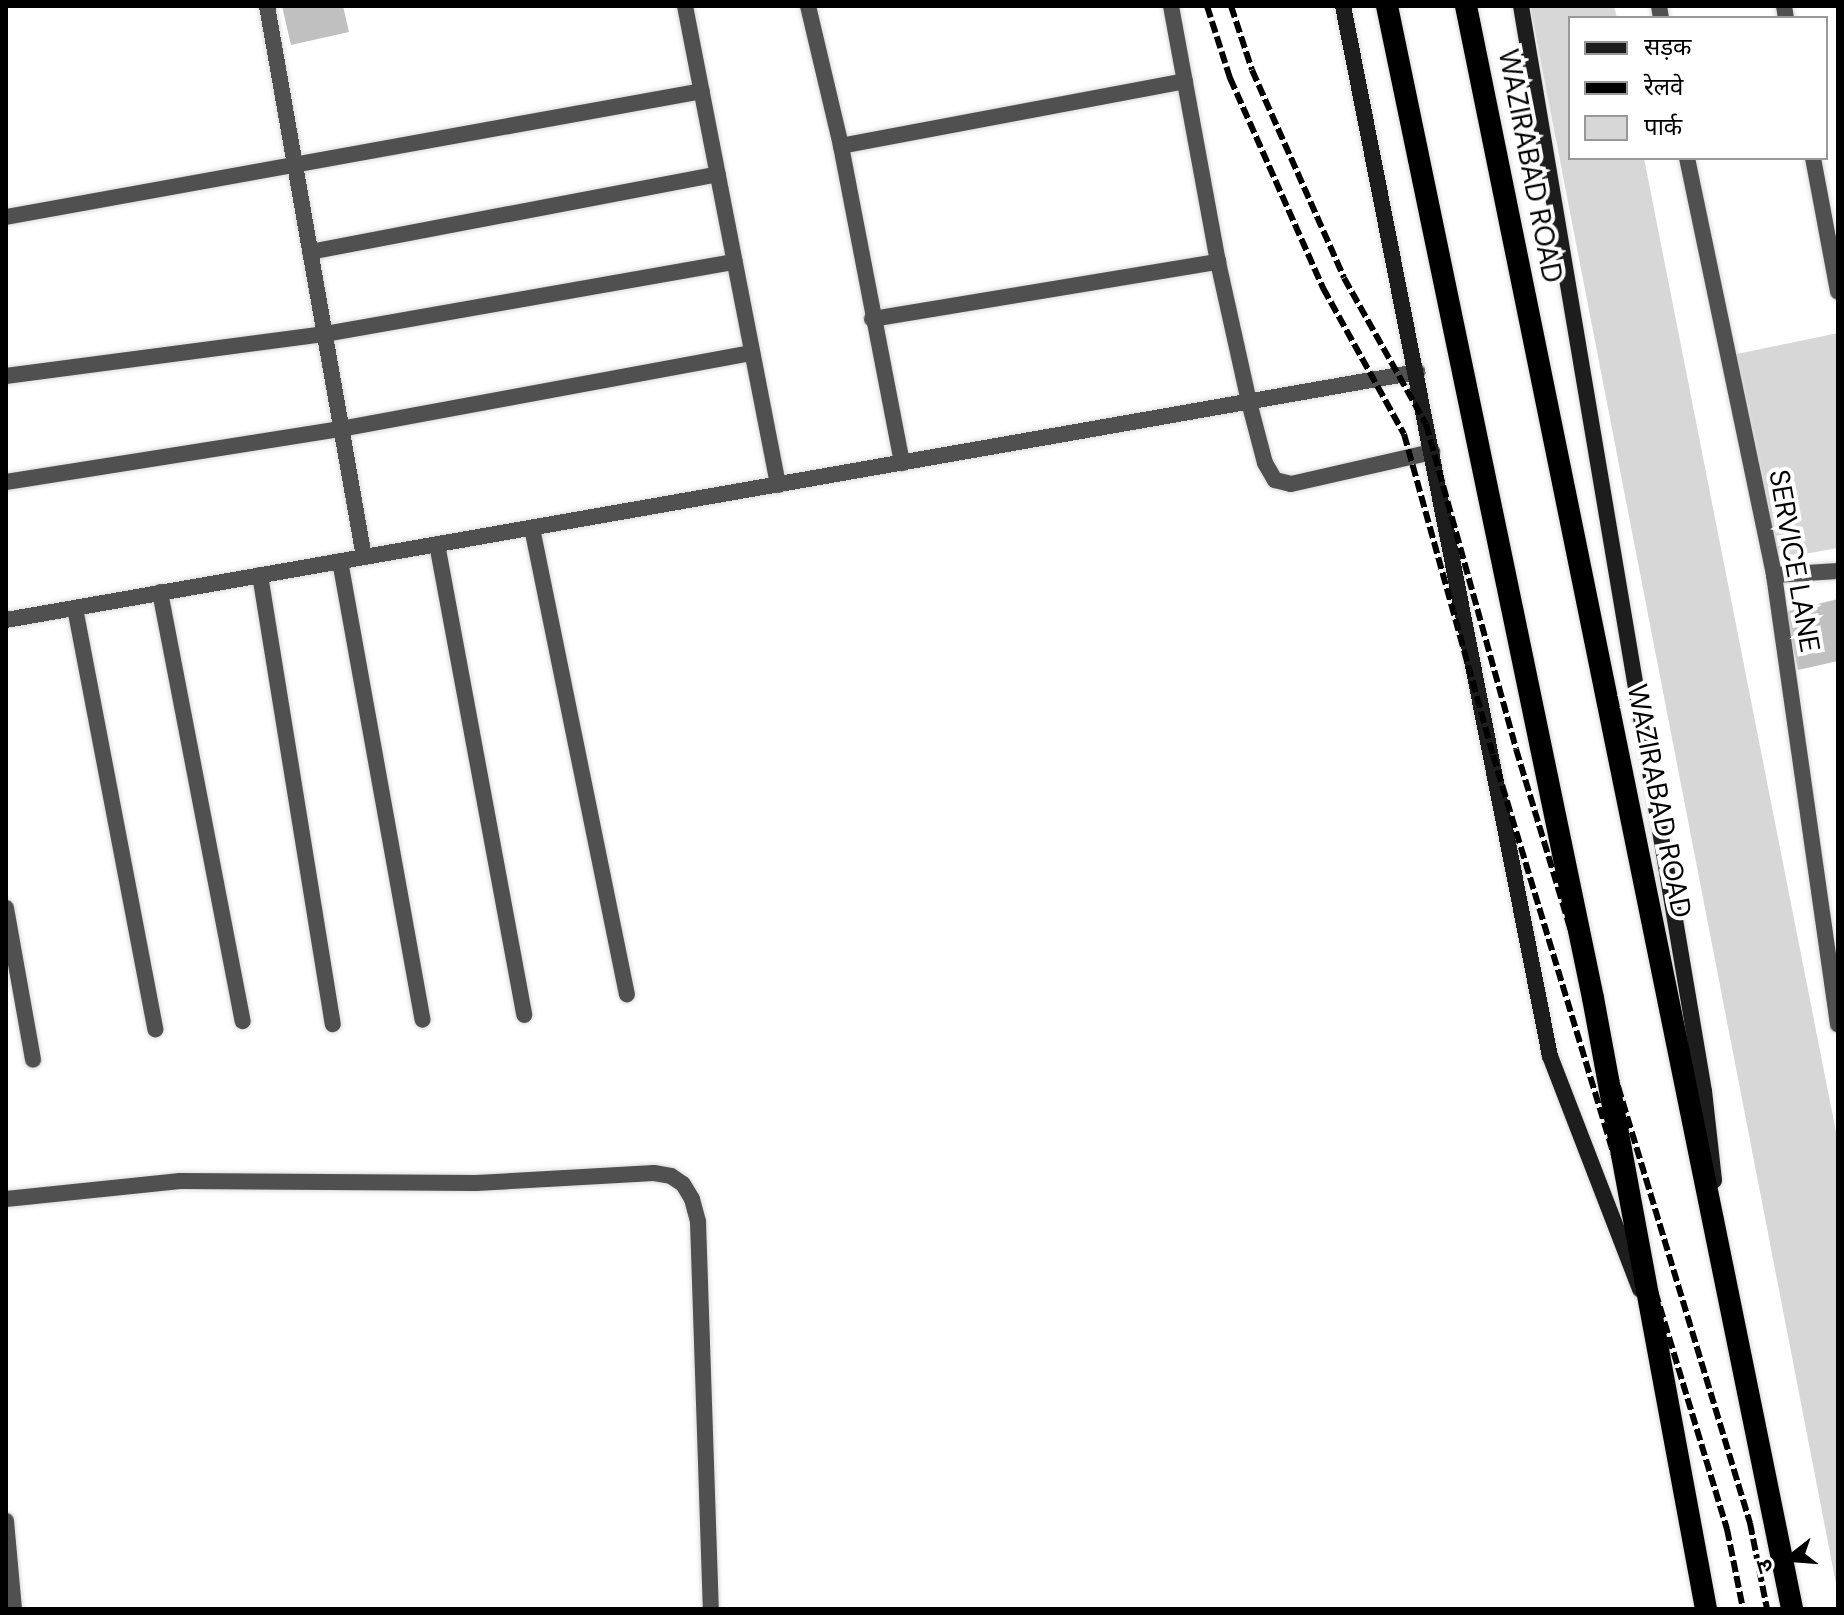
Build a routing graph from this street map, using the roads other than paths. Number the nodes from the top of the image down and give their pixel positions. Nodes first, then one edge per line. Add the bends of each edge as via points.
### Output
1 (267, 6) edge
2 (808, 6) edge
3 (1171, 6) edge
4 (1343, 6) edge
5 (1387, 6) edge
6 (1466, 6) edge
7 (1521, 6) edge
8 (690, 7) edge
9 (1185, 81) junction
10 (702, 91) junction
11 (841, 146) junction
12 (1687, 160) edge
13 (1813, 160) edge
14 (295, 164) junction
15 (718, 174) junction
16 (6, 217) edge
17 (310, 252) junction
18 (735, 262) junction
19 (1218, 262) junction
20 (1838, 292) edge
21 (872, 319) junction
22 (325, 334) junction
23 (752, 353) junction
24 (1417, 372) junction
25 (6, 376) edge
26 (1249, 402) junction
27 (341, 429) junction
28 (1432, 452) junction
29 (902, 463) junction
30 (6, 482) edge
31 (778, 485) junction
32 (532, 528) junction
33 (437, 544) junction
34 (364, 557) junction
35 (340, 561) junction
36 (1838, 571) edge
37 (260, 575) junction
38 (1774, 575) junction
39 (160, 592) junction
40 (75, 608) junction
41 (6, 620) edge
42 (6, 908) edge
43 (627, 994) dead end
44 (524, 1015) dead end
45 (423, 1020) dead end
46 (243, 1021) dead end
47 (333, 1024) dead end
48 (1838, 1024) edge
49 (155, 1029) dead end
50 (33, 1060) dead end
51 (6, 1199) edge
52 (1726, 1292) junction
53 (1653, 1324) junction
54 (6, 1521) edge
55 (14, 1609) edge
56 (711, 1609) edge
57 (1706, 1609) edge
58 (1792, 1609) edge

1 - 14 street
2 - 11 street
3 - 9 street
4 - 24 main road
5 - 53 highway via 1593,998
6 - 52 highway, WAZIRABAD ROAD
7 - 52 main road via 1704,1091
8 - 10 street
9 - 11 street
9 - 19 street
10 - 14 street
10 - 15 street
11 - 21 street
12 - 38 street, SERVICE LANE
13 - 20 street
14 - 16 street
14 - 17 street
15 - 17 street
15 - 18 street
17 - 22 street
18 - 22 street
18 - 23 street
19 - 21 street
19 - 26 street
21 - 29 street
22 - 25 street
22 - 27 street
23 - 27 street
23 - 31 street
24 - 26 street
24 - 28 main road
26 - 28 street via 1265,463 1275,480 1291,484
26 - 29 street
27 - 30 street
27 - 34 street
28 - 53 main road via 1550,1056
29 - 31 street
31 - 32 street
32 - 33 street
32 - 43 street
33 - 34 street
33 - 44 street
34 - 35 street
35 - 37 street
35 - 45 street
36 - 38 street
37 - 39 street
37 - 47 street
38 - 48 street, SERVICE LANE
39 - 40 street
39 - 46 street
40 - 41 street
40 - 49 street
42 - 50 street
51 - 56 street via 180,1181 476,1183 671,1176 692,1199 698,1222
52 - 58 highway, WAZIRABAD ROAD
53 - 57 highway
54 - 55 street

